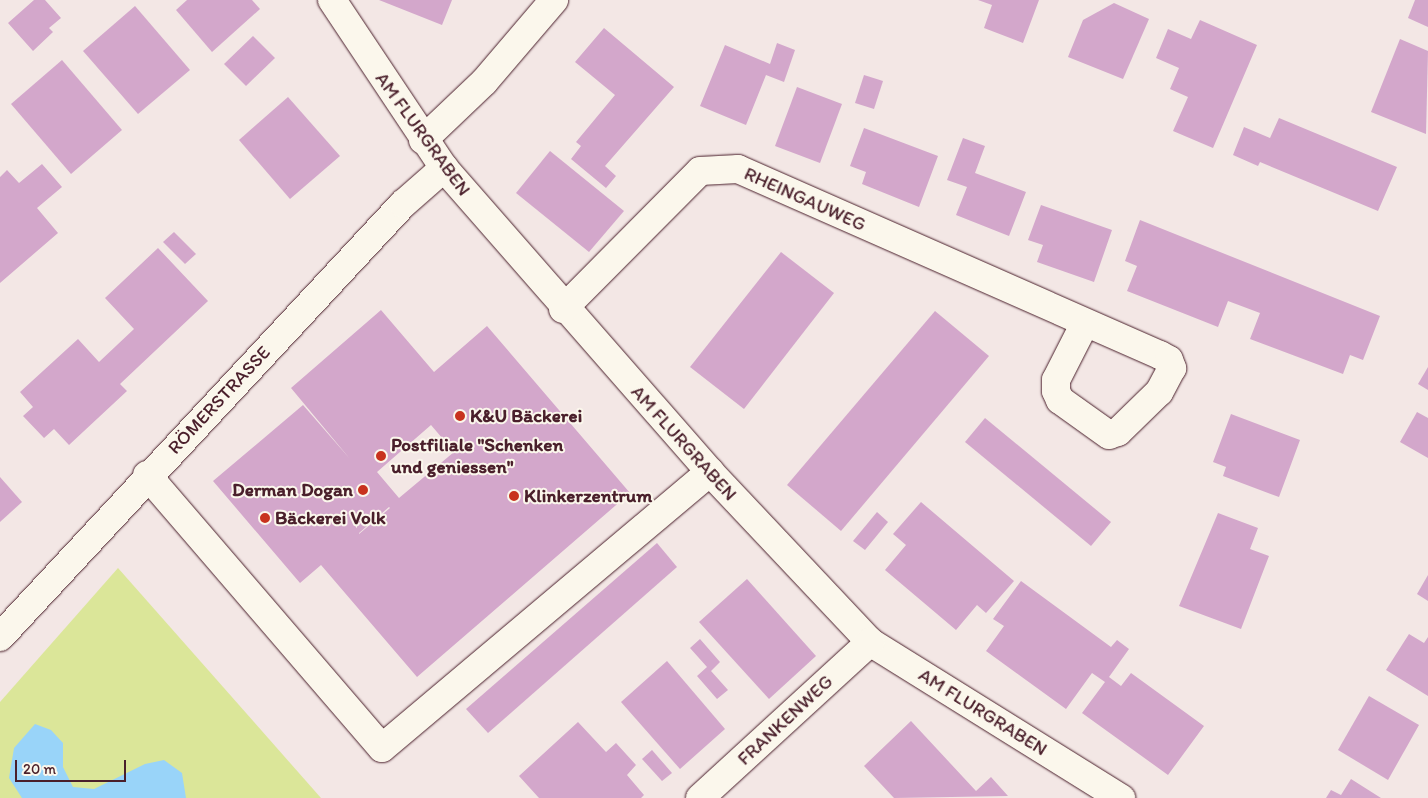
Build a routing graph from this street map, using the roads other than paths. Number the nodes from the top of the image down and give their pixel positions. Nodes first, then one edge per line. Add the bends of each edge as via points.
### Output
1 (332, 0) edge
2 (554, 0) edge
3 (423, 140) junction
4 (444, 168) junction
5 (563, 309) junction
6 (1085, 323) dead end
7 (710, 472) junction
8 (147, 475) junction
9 (0, 637) edge
10 (870, 642) junction
11 (700, 798) edge
12 (1121, 798) edge

1 - 3 street, AM FLURGRABEN
2 - 3 street via 484,82
3 - 4 street, AM FLURGRABEN
4 - 5 street, AM FLURGRABEN
4 - 8 street, RÖMERSTRASSE via 403,204
5 - 6 street, RHEINGAUWEG via 700,171 738,169
5 - 7 street, AM FLURGRABEN
7 - 8 street via 382,748
7 - 10 street, AM FLURGRABEN
8 - 9 street, RÖMERSTRASSE
10 - 11 street, FRANKENWEG
10 - 12 street, AM FLURGRABEN

